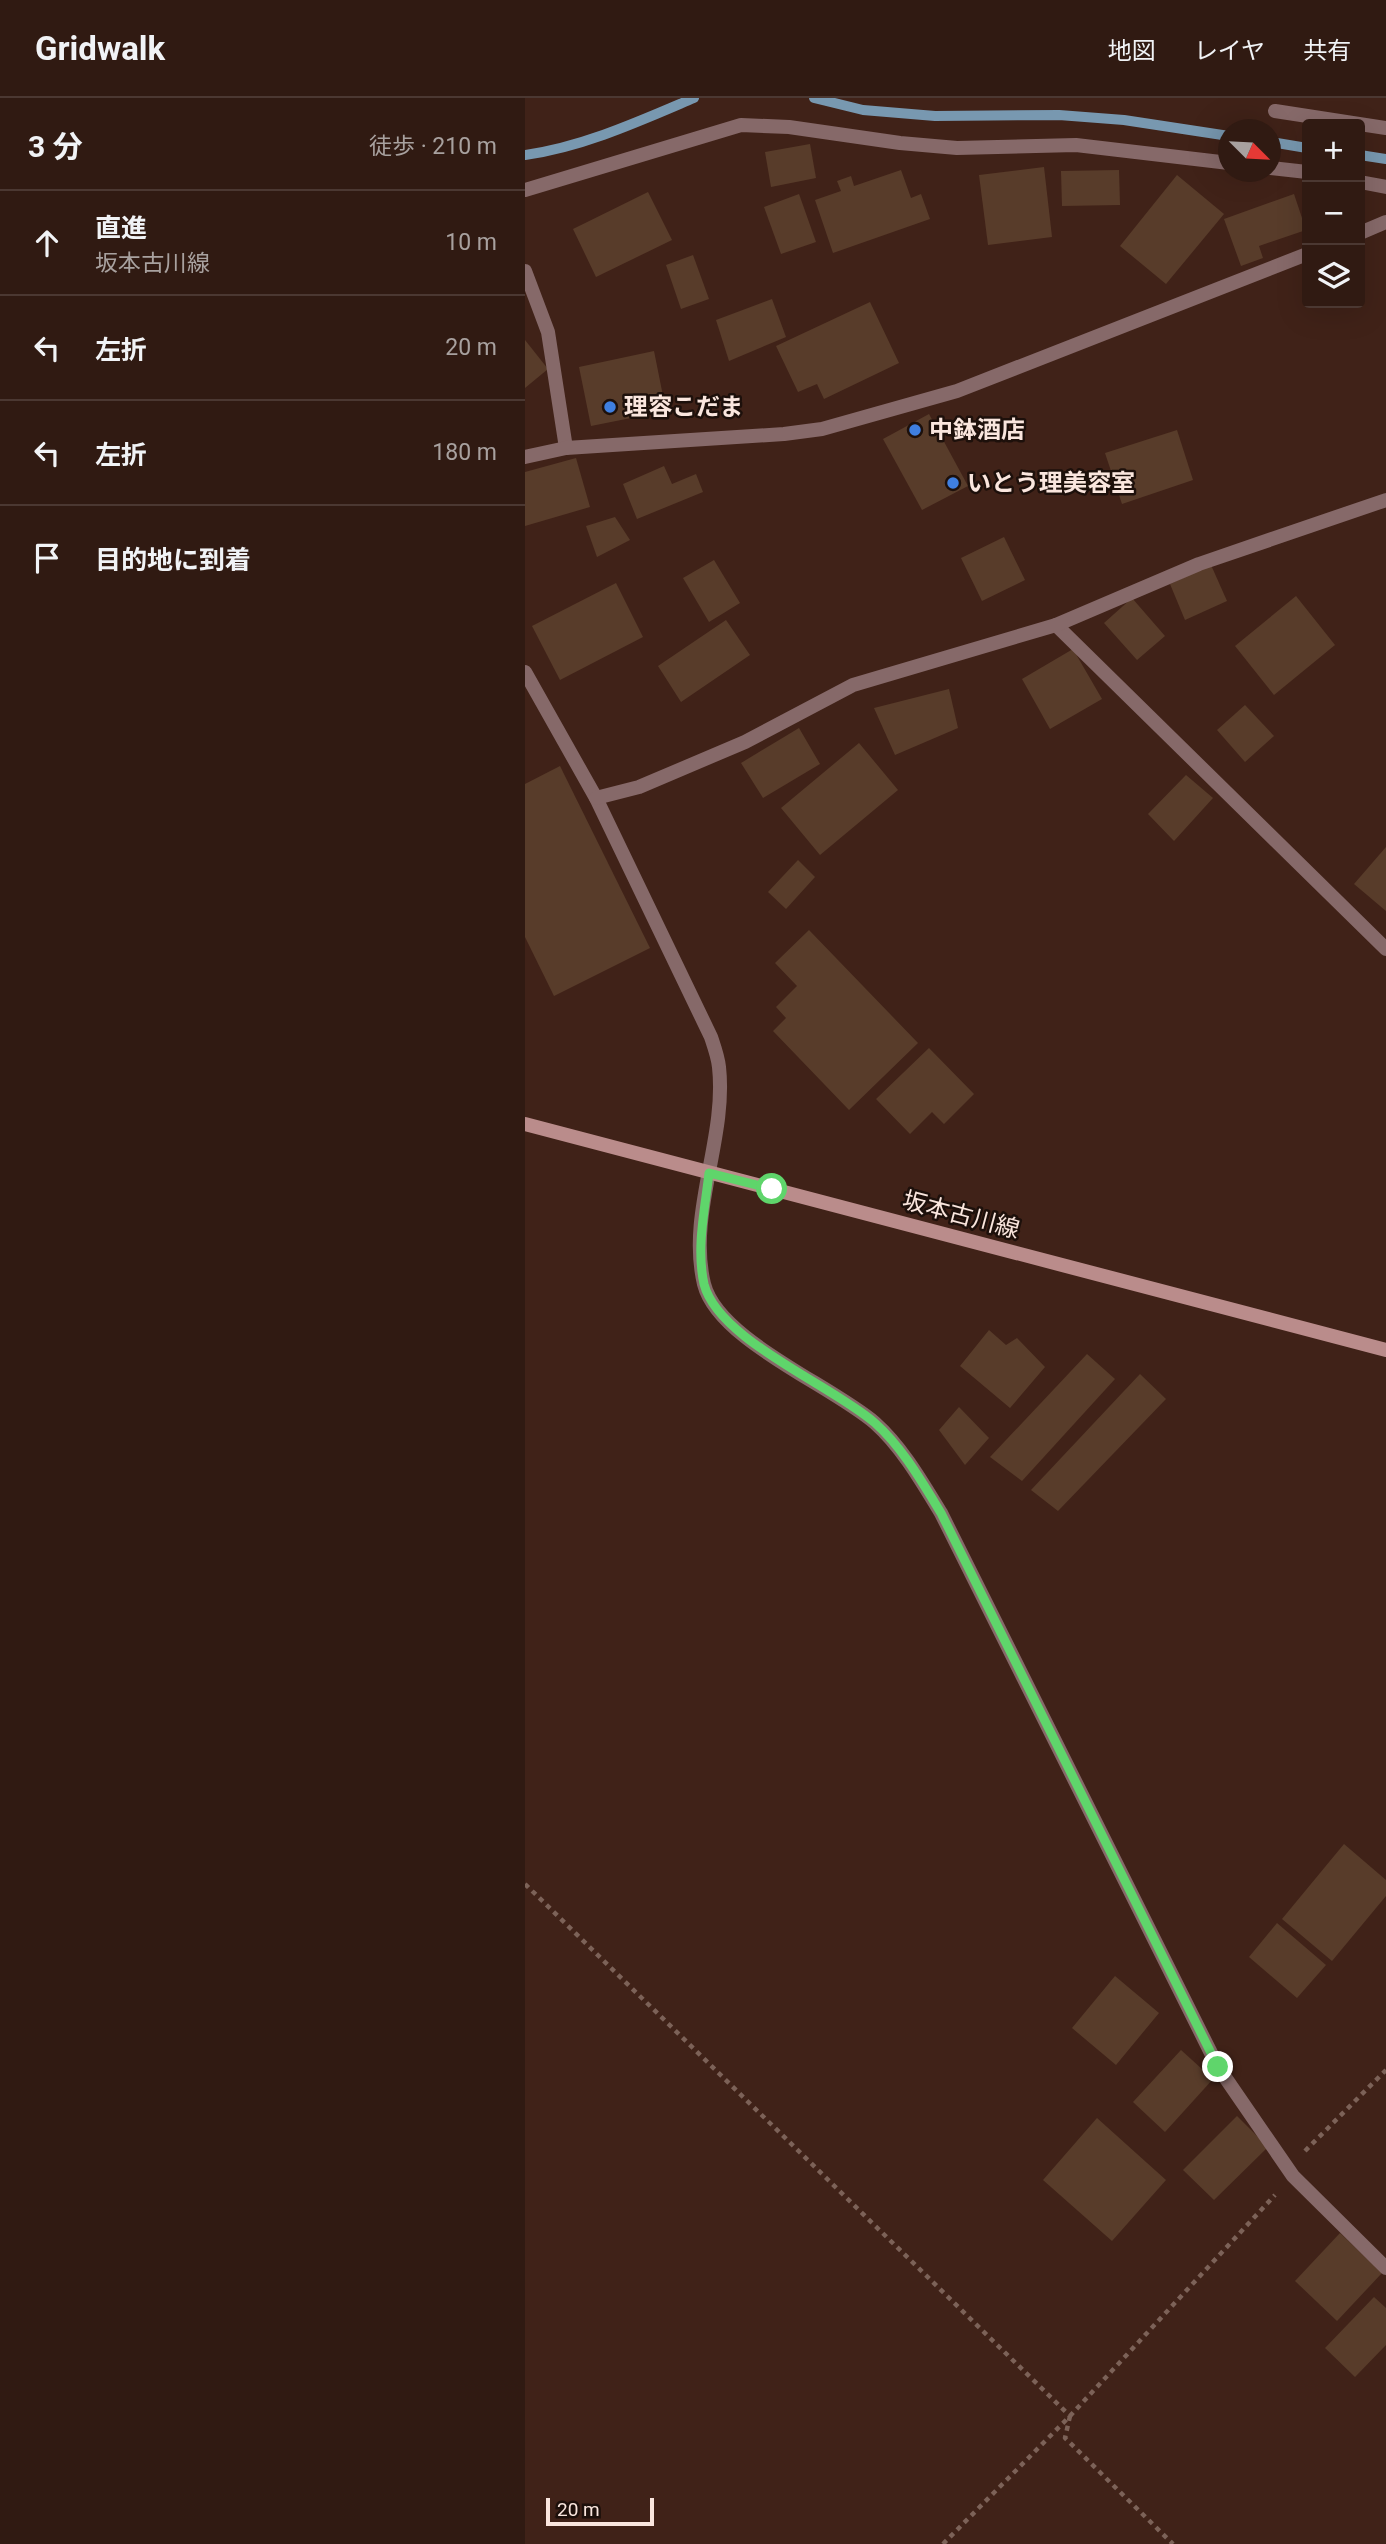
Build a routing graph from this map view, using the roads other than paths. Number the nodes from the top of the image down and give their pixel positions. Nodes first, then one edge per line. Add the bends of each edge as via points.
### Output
1 (1275, 111) dead end
2 (1386, 128) edge
3 (1218, 162) edge
4 (1281, 169) edge
5 (1302, 172) edge
6 (1364, 182) edge
7 (1386, 187) edge
8 (525, 190) edge
9 (1386, 222) edge
10 (1365, 231) edge
11 (1302, 256) edge
12 (525, 271) edge
13 (566, 448) junction
14 (525, 457) edge
15 (1386, 500) edge
16 (1056, 625) junction
17 (525, 672) edge
18 (596, 798) junction
19 (1386, 949) edge
20 (525, 1124) edge
21 (709, 1173) junction
22 (1386, 1350) edge
23 (1386, 2268) edge

1 - 2 street
3 - 8 street via 1076,145 957,148 741,125
4 - 5 street
6 - 7 street
9 - 10 street
11 - 13 street via 957,391 822,429
12 - 13 street via 548,332
13 - 14 street
15 - 16 street via 1199,564
16 - 18 street via 853,685 745,742 639,788
16 - 19 street
17 - 18 street
18 - 21 street via 711,1037 719,1067
20 - 21 main road, 坂本古川線
21 - 22 main road, 坂本古川線
21 - 23 street via 701,1238 705,1286 730,1325 877,1424 910,1464 941,1513 1218,2067 1291,2172

